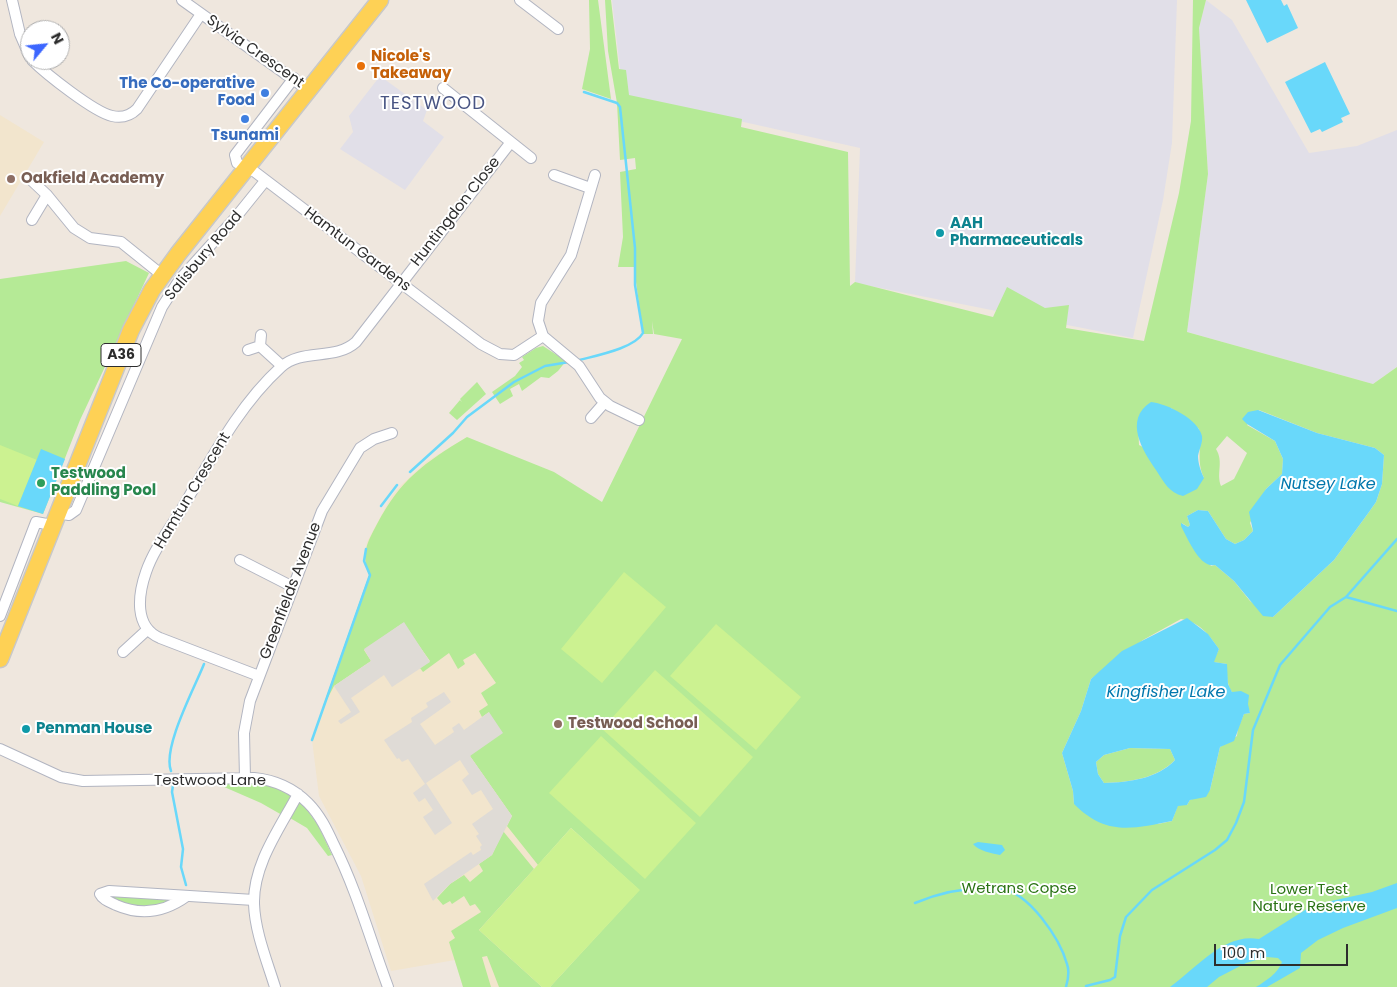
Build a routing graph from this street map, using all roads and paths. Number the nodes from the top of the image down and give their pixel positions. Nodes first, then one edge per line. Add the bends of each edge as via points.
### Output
1 (12, 0) edge
2 (182, 0) edge
3 (380, 0) edge
4 (520, 0) edge
5 (201, 14) junction
6 (558, 29) dead end
7 (20, 34) edge
8 (46, 70) edge
9 (294, 78) junction
10 (443, 88) dead end
11 (308, 90) junction
12 (511, 142) junction
13 (531, 158) dead end
14 (246, 168) junction
15 (554, 175) dead end
16 (595, 175) dead end
17 (28, 178) dead end
18 (265, 181) junction
19 (590, 188) junction
20 (47, 195) junction
21 (32, 220) dead end
22 (162, 275) junction
23 (401, 283) junction
24 (261, 335) dead end
25 (543, 336) junction
26 (260, 346) junction
27 (248, 350) dead end
28 (282, 366) junction
29 (605, 402) junction
30 (591, 418) dead end
31 (639, 420) dead end
32 (392, 433) dead end
33 (55, 519) junction
34 (240, 560) dead end
35 (292, 587) junction
36 (0, 616) edge
37 (147, 630) junction
38 (123, 652) dead end
39 (0, 659) edge
40 (259, 676) junction
41 (0, 749) edge
42 (245, 778) junction
43 (298, 794) junction
44 (188, 896) junction
45 (254, 900) junction
46 (275, 987) edge
47 (388, 987) edge

1 - 7 street, Sylvia Crescent
2 - 5 street, Sylvia Crescent
3 - 11 main road, Salisbury Road / A36
4 - 6 street
5 - 8 street, Sylvia Crescent via 137,109 125,116 114,117 98,110
5 - 9 street, Sylvia Crescent
9 - 11 street, Sylvia Crescent
9 - 14 street via 234,155 237,163
10 - 12 street, Huntingdon Close
11 - 14 main road, Salisbury Road / A36
12 - 13 street, Huntingdon Close
12 - 23 street, Huntingdon Close
14 - 18 street, Hamtun Gardens
14 - 22 main road, Salisbury Road / A36
15 - 19 street
16 - 19 street
17 - 20 street
18 - 23 street, Hamtun Gardens
18 - 33 street, Salisbury Road via 171,292 149,333 76,510
19 - 25 street via 571,255 539,309 538,321
20 - 21 street
20 - 22 street via 74,228 90,238 121,242
22 - 33 main road, Salisbury Road / A36 via 131,330
23 - 25 street, Hamtun Gardens via 491,350 510,356 518,354
23 - 28 street, Hamtun Crescent via 352,346 298,358
24 - 26 street
25 - 29 street via 579,366
26 - 27 street
26 - 28 street
28 - 37 street, Hamtun Crescent via 232,426 149,565 140,601 142,620
29 - 30 street
29 - 31 street
32 - 35 street, Greenfields Avenue via 368,442 353,458 322,511
33 - 36 street, Salisbury Road via 36,522
33 - 39 main road, Salisbury Road / A36
34 - 35 street
35 - 40 street, Greenfields Avenue
37 - 38 street
37 - 40 street
40 - 42 street, Greenfields Avenue via 247,713
41 - 42 street, Testwood Lane via 61,777 83,781
42 - 43 street, Testwood Lane via 276,782
43 - 45 street via 263,861
43 - 47 street, Testwood Lane via 321,820 350,879
44 - 44 street via 173,906 151,912 130,911 100,894 109,891
44 - 45 street
45 - 46 street

